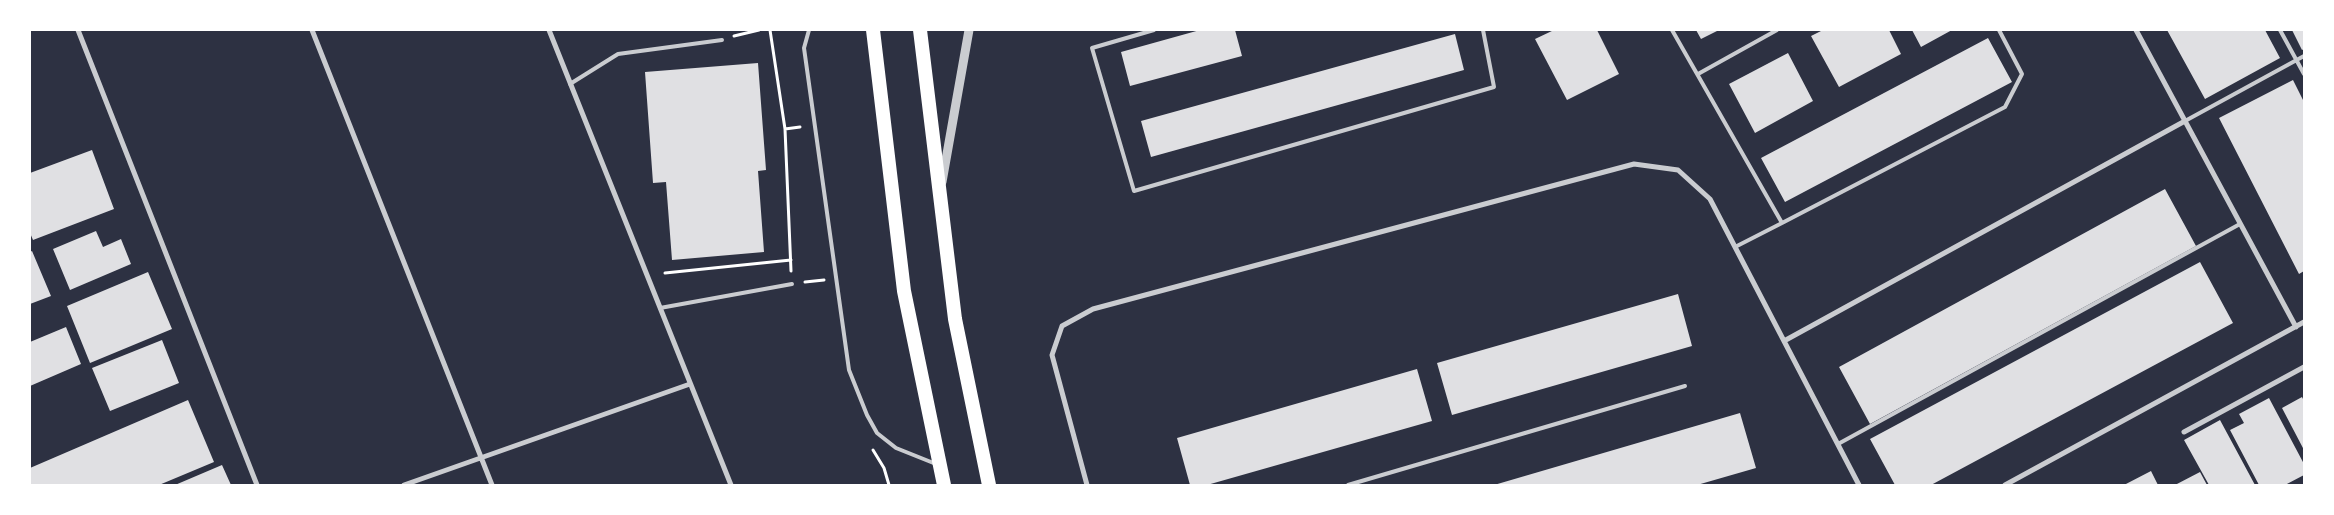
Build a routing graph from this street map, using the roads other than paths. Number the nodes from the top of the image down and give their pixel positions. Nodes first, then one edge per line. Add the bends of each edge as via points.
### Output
1 (78, 30) edge
2 (312, 30) edge
3 (549, 30) edge
4 (809, 30) edge
5 (873, 30) edge
6 (920, 30) edge
7 (969, 30) edge
8 (1154, 30) edge
9 (1483, 30) edge
10 (1672, 30) edge
11 (1776, 30) edge
12 (1999, 30) edge
13 (2136, 30) edge
14 (2280, 30) edge
15 (722, 40) dead end
16 (2304, 56) edge
17 (2296, 60) junction
18 (1698, 74) junction
19 (2304, 74) edge
20 (570, 84) junction
21 (2185, 121) junction
22 (939, 199) junction
23 (1782, 223) junction
24 (2240, 224) junction
25 (1735, 247) junction
26 (792, 284) road end
27 (660, 308) junction
28 (2304, 322) edge
29 (2296, 327) junction
30 (1784, 341) junction
31 (2304, 368) edge
32 (690, 384) junction
33 (1685, 386) dead end
34 (2184, 432) dead end
35 (1838, 444) junction
36 (481, 458) junction
37 (938, 465) junction
38 (257, 485) edge
39 (404, 485) edge
40 (492, 485) edge
41 (731, 485) edge
42 (944, 485) edge
43 (989, 485) edge
44 (1087, 485) edge
45 (1348, 485) edge
46 (1859, 485) edge
47 (2005, 485) edge

1 - 38 street
2 - 36 street
3 - 20 street
4 - 37 lane via 804,48 850,370 877,433 896,448
5 - 37 highway via 904,290
6 - 22 highway
7 - 22 street
8 - 9 lane via 1092,48 1134,191 1494,86
10 - 18 lane
11 - 18 lane
12 - 23 lane via 2022,74 2005,107
13 - 21 street
14 - 17 lane
15 - 20 lane via 618,54
16 - 17 lane
17 - 19 lane
17 - 21 lane
18 - 23 lane
20 - 27 street
21 - 24 street
21 - 30 street
22 - 43 highway via 955,319
23 - 25 lane
24 - 29 street
24 - 35 lane
25 - 30 street
25 - 44 street via 1710,200 1678,170 1634,164 1093,309 1062,326 1052,355
26 - 27 lane
27 - 32 street
28 - 29 street
29 - 47 street
30 - 35 street
31 - 34 street
32 - 36 street
32 - 41 street
33 - 45 lane
35 - 46 street
36 - 39 street
36 - 40 street
37 - 42 highway

